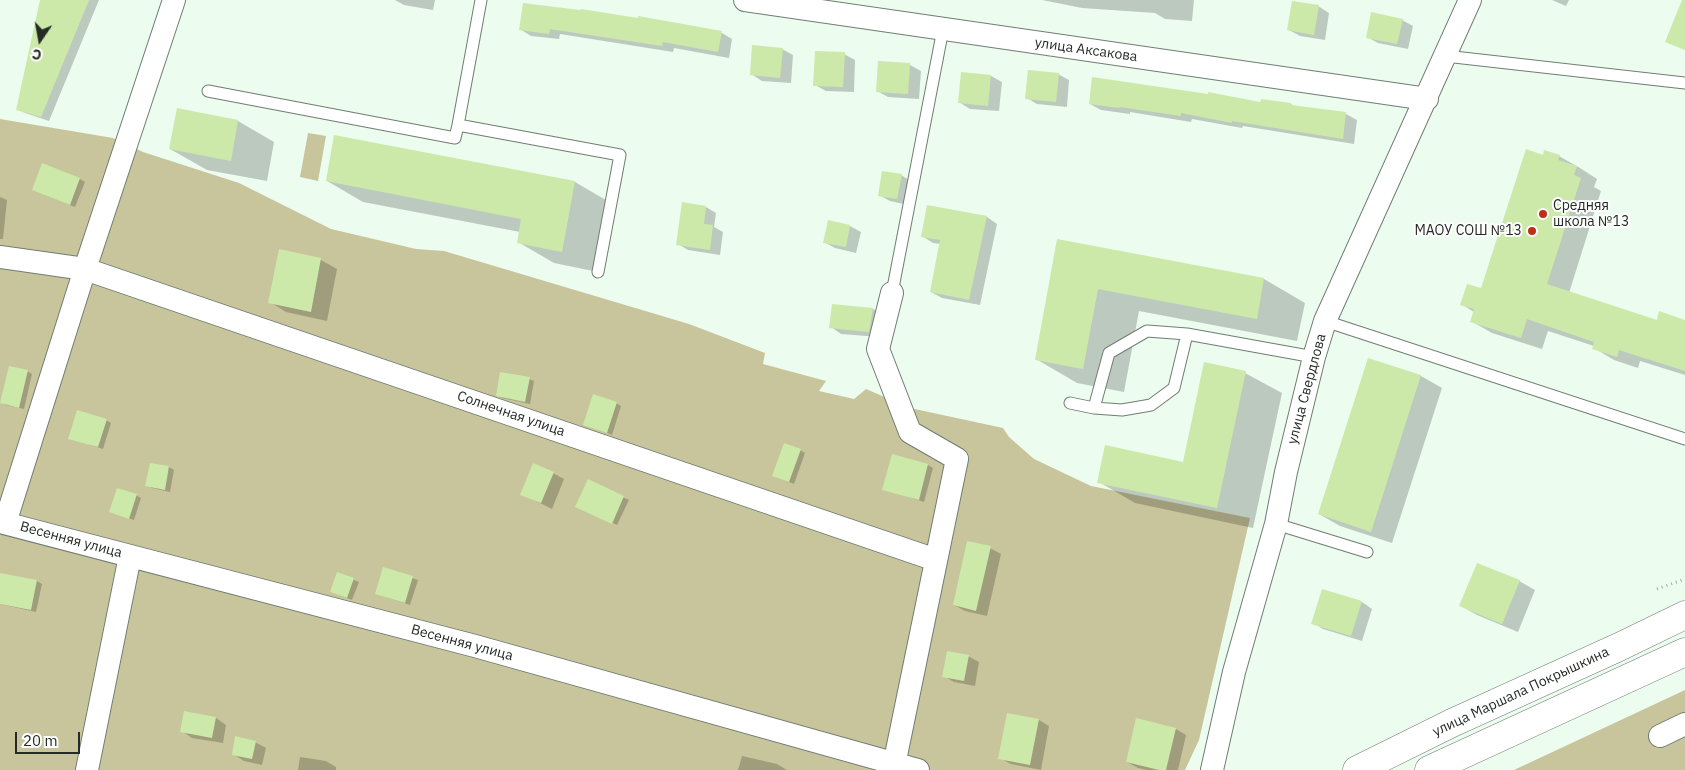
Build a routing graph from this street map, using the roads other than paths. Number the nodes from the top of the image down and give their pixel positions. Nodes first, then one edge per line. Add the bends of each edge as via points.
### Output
1 (174, 0) edge
2 (481, 0) edge
3 (745, 0) edge
4 (1470, 0) edge
5 (943, 29) junction
6 (1445, 56) junction
7 (1685, 83) edge
8 (208, 91) dead end
9 (1427, 99) junction
10 (458, 124) junction
11 (0, 257) edge
12 (86, 269) junction
13 (598, 272) dead end
14 (892, 292) joint
15 (1325, 322) junction
16 (1188, 334) junction
17 (1314, 358) junction
18 (1070, 403) dead end
19 (1094, 408) junction
20 (1685, 439) edge
21 (3, 522) edge
22 (1276, 524) junction
23 (1367, 552) dead end
24 (130, 556) junction
25 (936, 560) junction
26 (1685, 615) edge
27 (1685, 652) edge
28 (1685, 724) edge
29 (1660, 736) dead end
30 (894, 767) edge
31 (86, 770) edge
32 (918, 770) edge
33 (1212, 770) edge
34 (1357, 770) edge
35 (1429, 770) edge

1 - 12 street
2 - 10 lane
3 - 5 street, улица Аксакова
4 - 6 street, улица Свердлова
5 - 9 street, улица Аксакова
5 - 14 lane
6 - 7 lane
6 - 9 street, улица Свердлова
8 - 10 lane via 455,138
9 - 15 street, улица Свердлова
10 - 13 lane via 620,155
11 - 12 street, Солнечная улица
12 - 21 street
12 - 25 street, Солнечная улица
14 - 25 street via 878,349 910,432 957,459
15 - 17 street, улица Свердлова
15 - 20 lane
16 - 17 lane
16 - 19 lane via 1174,388 1151,405 1122,410
16 - 19 lane via 1147,331 1109,353
17 - 22 street, улица Свердлова
18 - 19 lane
21 - 24 street, Весенняя улица
22 - 23 lane
22 - 33 street, улица Свердлова via 1234,672
24 - 30 street, Весенняя улица via 466,643
24 - 31 street
25 - 30 street
26 - 34 main road, улица Маршала Покрышкина
27 - 35 main road
28 - 29 street
30 - 32 street, Весенняя улица

